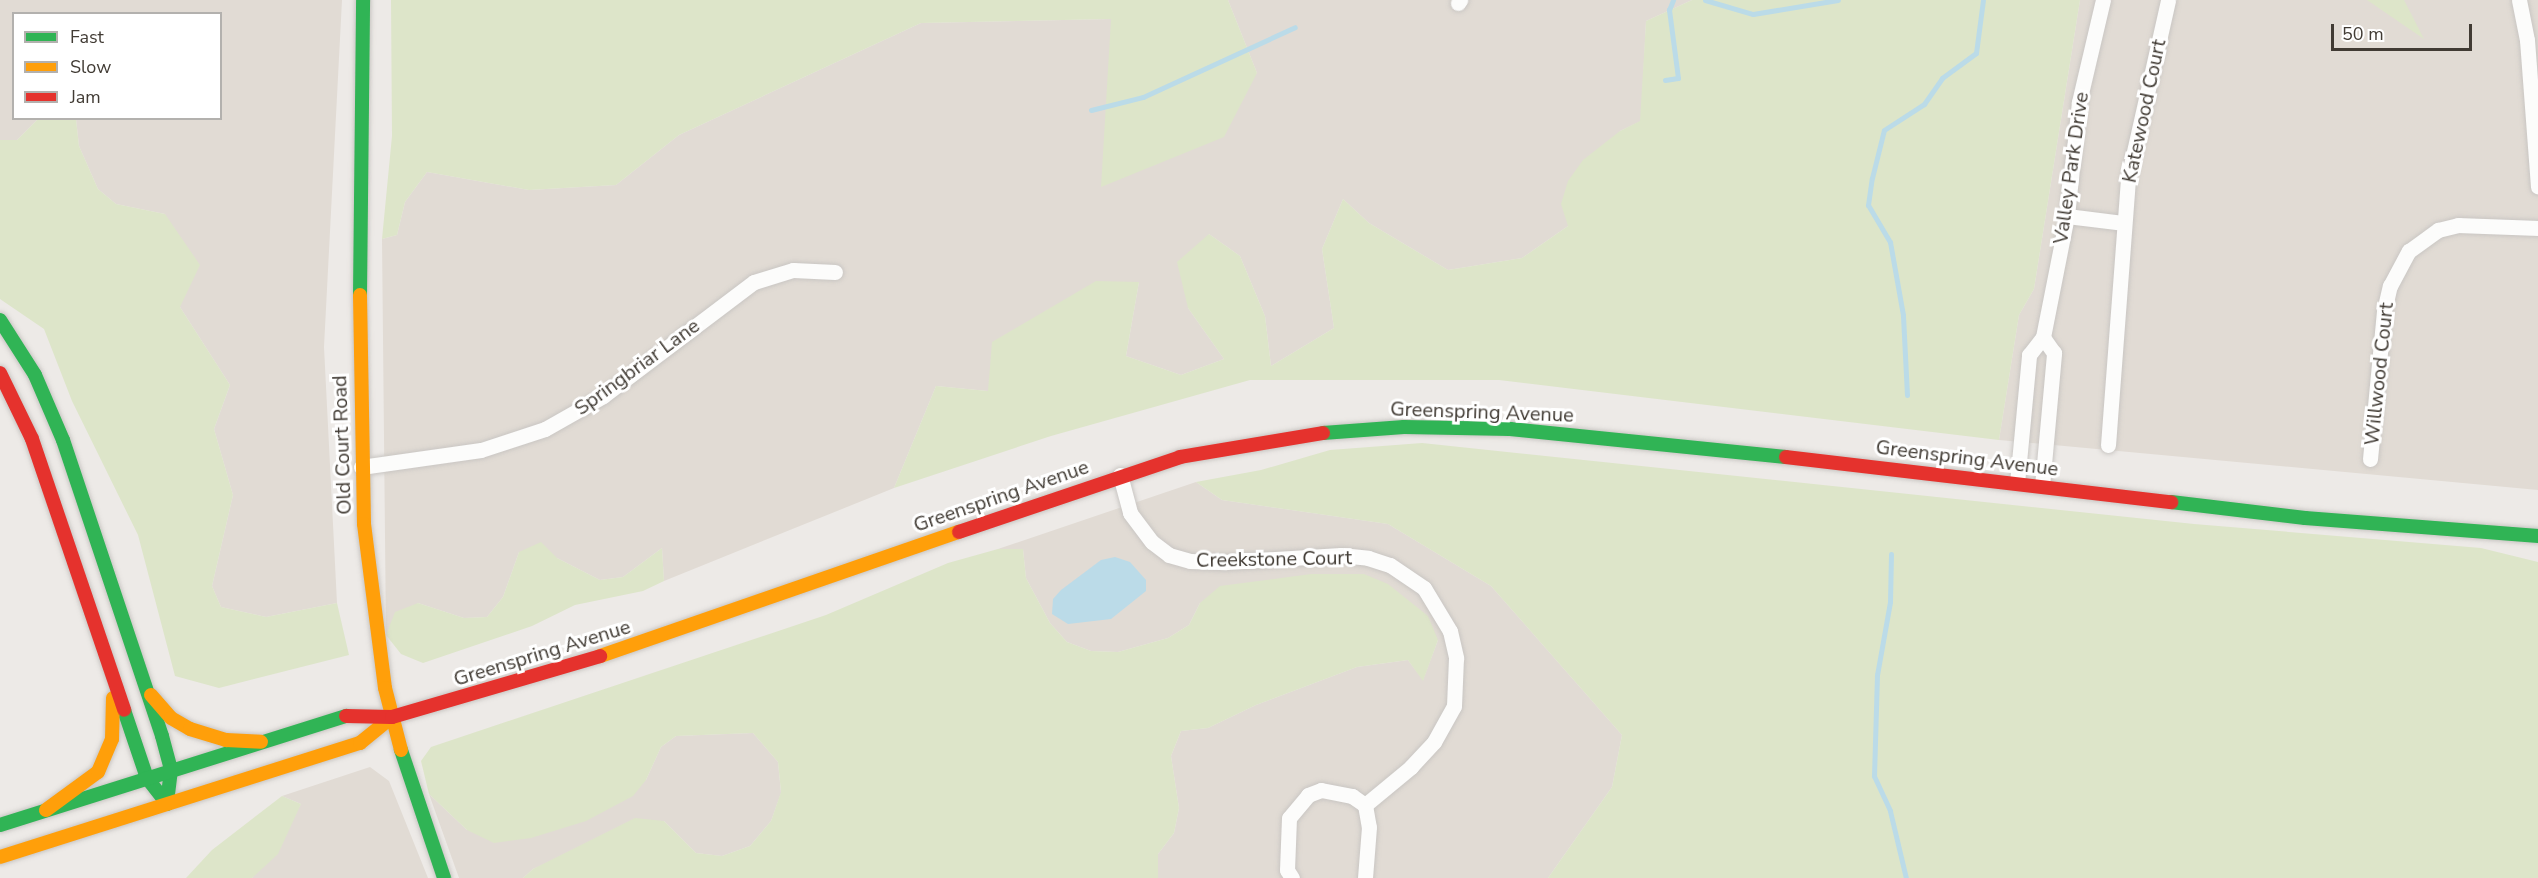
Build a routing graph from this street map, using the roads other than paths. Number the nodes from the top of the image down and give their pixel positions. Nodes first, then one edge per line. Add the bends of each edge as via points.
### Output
1 (363, 0) edge
2 (2103, 0) edge
3 (2168, 0) edge
4 (2519, 0) edge
5 (2538, 187) edge
6 (2067, 216) junction
7 (2122, 223) junction
8 (2538, 228) edge
9 (835, 272) dead end
10 (0, 320) edge
11 (2043, 338) junction
12 (0, 373) edge
13 (2108, 445) dead end
14 (2370, 459) dead end
15 (361, 467) junction
16 (1120, 475) junction
17 (2017, 483) junction
18 (2042, 486) junction
19 (2538, 536) edge
20 (111, 664) junction
21 (147, 690) junction
22 (392, 717) junction
23 (261, 742) junction
24 (171, 770) junction
25 (147, 778) junction
26 (167, 804) junction
27 (1365, 805) junction
28 (46, 810) junction
29 (0, 825) edge
30 (0, 857) edge
31 (444, 878) edge
32 (1292, 878) edge
33 (1365, 878) edge

1 - 15 main road, Old Court Road
2 - 6 street, Valley Park Drive via 2079,102
3 - 7 street, Katewood Court via 2136,132
4 - 5 street via 2527,40
6 - 7 street
6 - 11 street, Valley Park Drive
7 - 13 street, Katewood Court
8 - 14 street, Willwood Court via 2458,225 2438,230 2409,251 2390,286 2384,311
9 - 15 street, Springbriar Lane via 793,270 754,282 603,396 545,429 481,450
10 - 21 main road via 35,375 63,441
11 - 17 street, Valley Park Drive via 2029,355
11 - 18 street via 2054,353
12 - 20 main road via 32,439
15 - 22 main road, Old Court Road via 374,623
16 - 17 main road, Greenspring Avenue via 1180,457 1291,436 1461,427 1578,435
16 - 22 main road, Greenspring Avenue via 623,649
16 - 27 street, Creekstone Court via 1130,513 1152,542 1169,555 1190,561 1226,562 1341,555 1368,558 1390,565 1424,588 1450,631 1456,658 1454,706 1434,742
17 - 18 main road, Greenspring Avenue
18 - 19 main road, Greenspring Avenue via 2306,518
20 - 25 main road
20 - 28 main road via 115,724 106,757 98,772
21 - 23 main road via 171,718 190,729 226,740
21 - 24 main road
22 - 23 main road, Greenspring Avenue via 354,713
22 - 26 main road, Greenspring Avenue via 360,743
22 - 31 main road, Old Court Road
23 - 24 main road, Greenspring Avenue
24 - 25 main road, Greenspring Avenue
24 - 26 main road
25 - 26 main road
25 - 28 main road, Greenspring Avenue
26 - 30 main road, Greenspring Avenue
27 - 32 street via 1336,790 1322,790 1298,804 1289,818 1287,840 1287,870
27 - 33 street via 1369,827
28 - 29 main road, Greenspring Avenue

